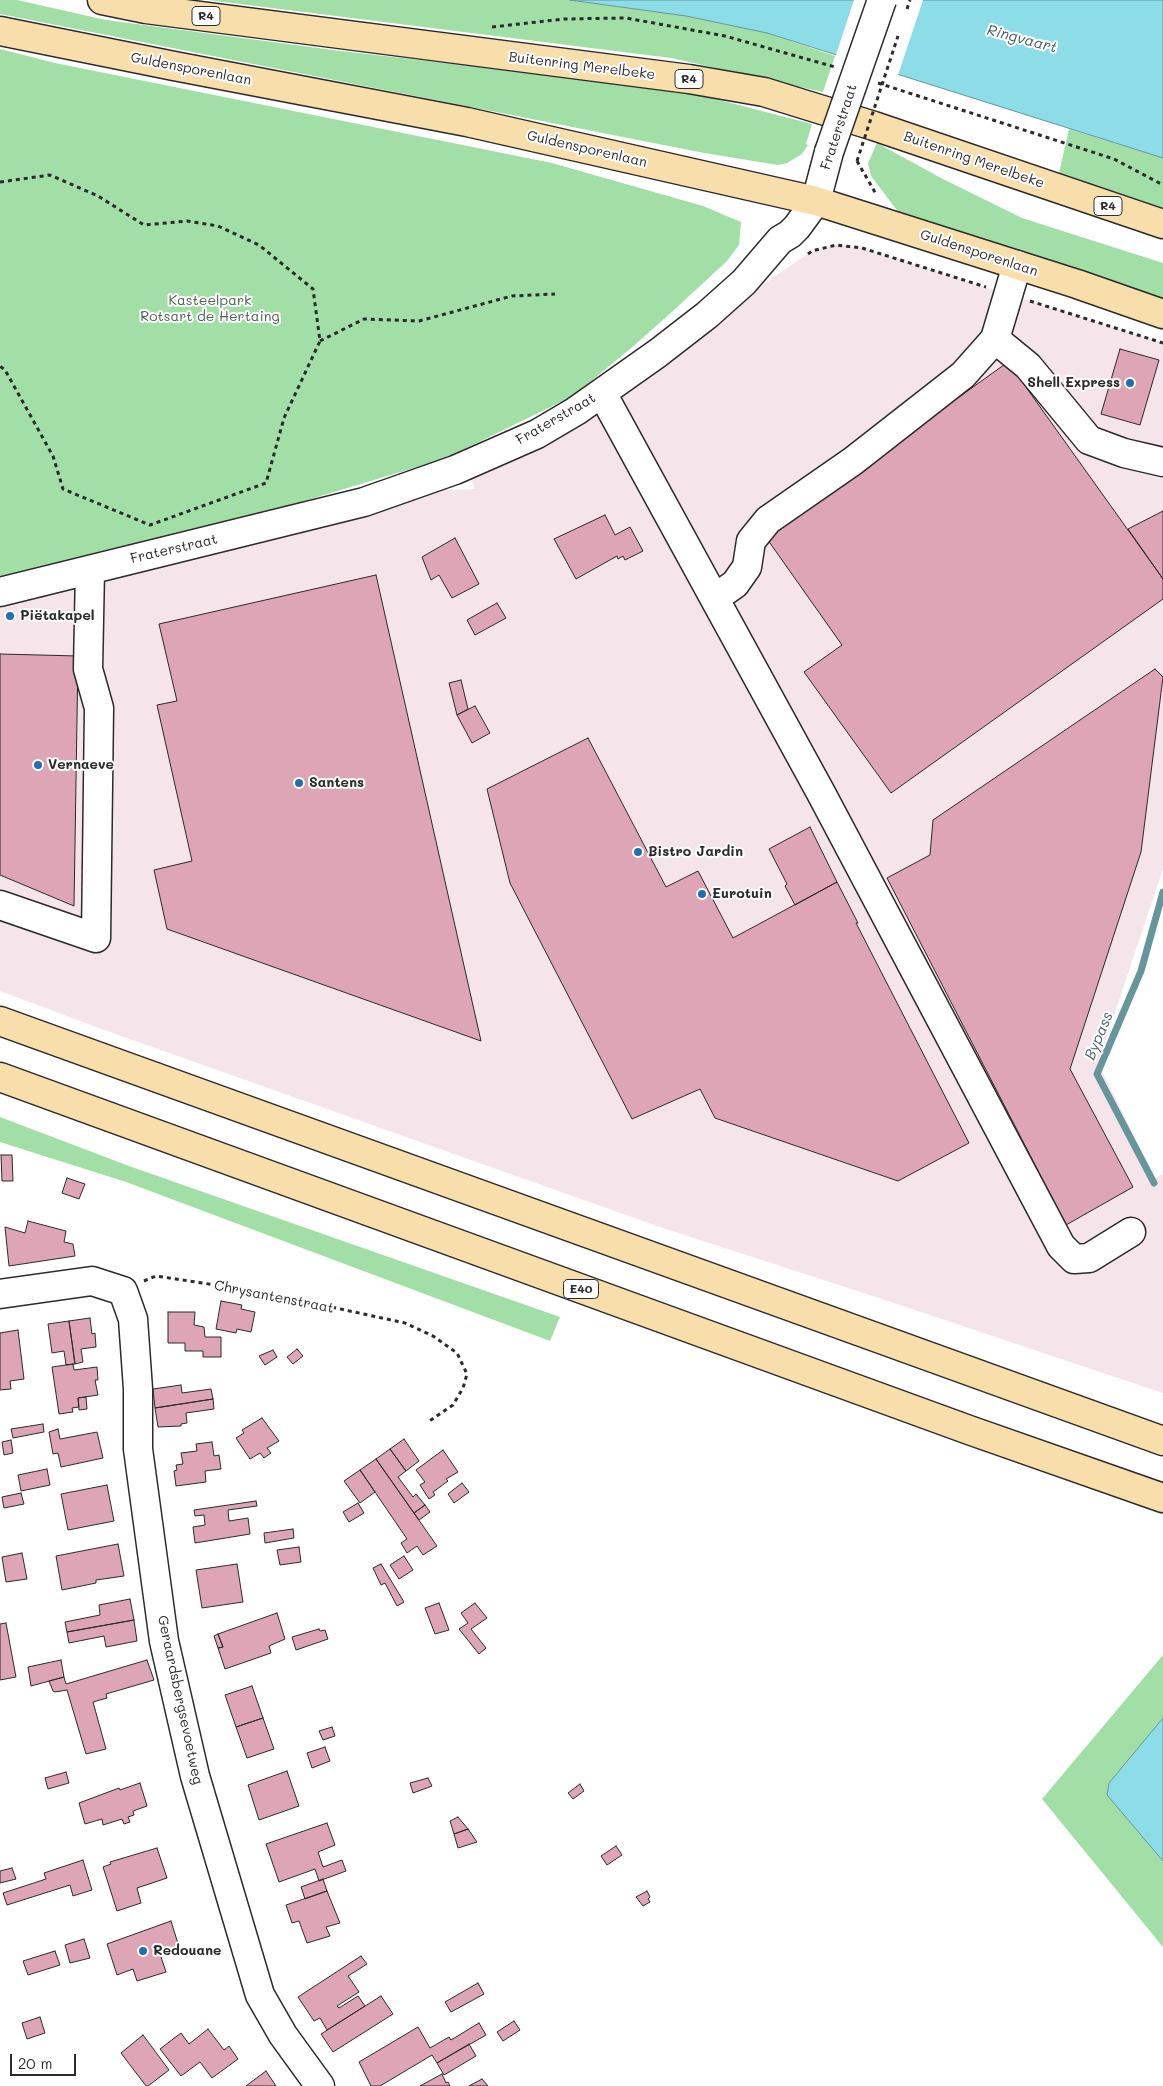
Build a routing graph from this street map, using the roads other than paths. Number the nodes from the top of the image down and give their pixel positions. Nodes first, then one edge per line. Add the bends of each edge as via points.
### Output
1 (102, 0) edge
2 (882, 0) edge
3 (0, 31) edge
4 (816, 201) junction
5 (1163, 224) edge
6 (1017, 265) junction
7 (1163, 314) edge
8 (995, 339) junction
9 (602, 393) junction
10 (1163, 462) edge
11 (90, 570) junction
12 (0, 592) edge
13 (715, 598) junction
14 (0, 905) edge
15 (0, 1021) edge
16 (0, 1077) edge
17 (1131, 1232) dead end
18 (0, 1294) edge
19 (1163, 1441) edge
20 (1163, 1498) edge
21 (320, 2086) edge

1 - 5 main road, Buitenring Merelbeke / R4 via 689,79 764,92
2 - 4 street, Fraterstraat, bridge via 829,152
3 - 4 main road, Guldensporenlaan via 467,122
4 - 6 main road, Guldensporenlaan
4 - 9 street, Fraterstraat via 790,234 780,240 744,282 707,316
6 - 7 main road, Guldensporenlaan
6 - 8 street
8 - 10 street via 1028,366 1089,440
8 - 13 street via 963,375 853,461 768,520 751,540 747,568 735,584
9 - 11 street, Fraterstraat via 537,434 418,484 325,513
9 - 13 street
11 - 12 street, Fraterstraat
11 - 14 street via 88,669 99,708 96,938
13 - 17 street via 1061,1246 1074,1259 1089,1258
15 - 19 main road
16 - 20 main road, E40
18 - 21 street, Geraardsbergsevoetweg via 92,1281 123,1291 133,1319 138,1449 164,1641 195,1776 260,1995 283,2036

